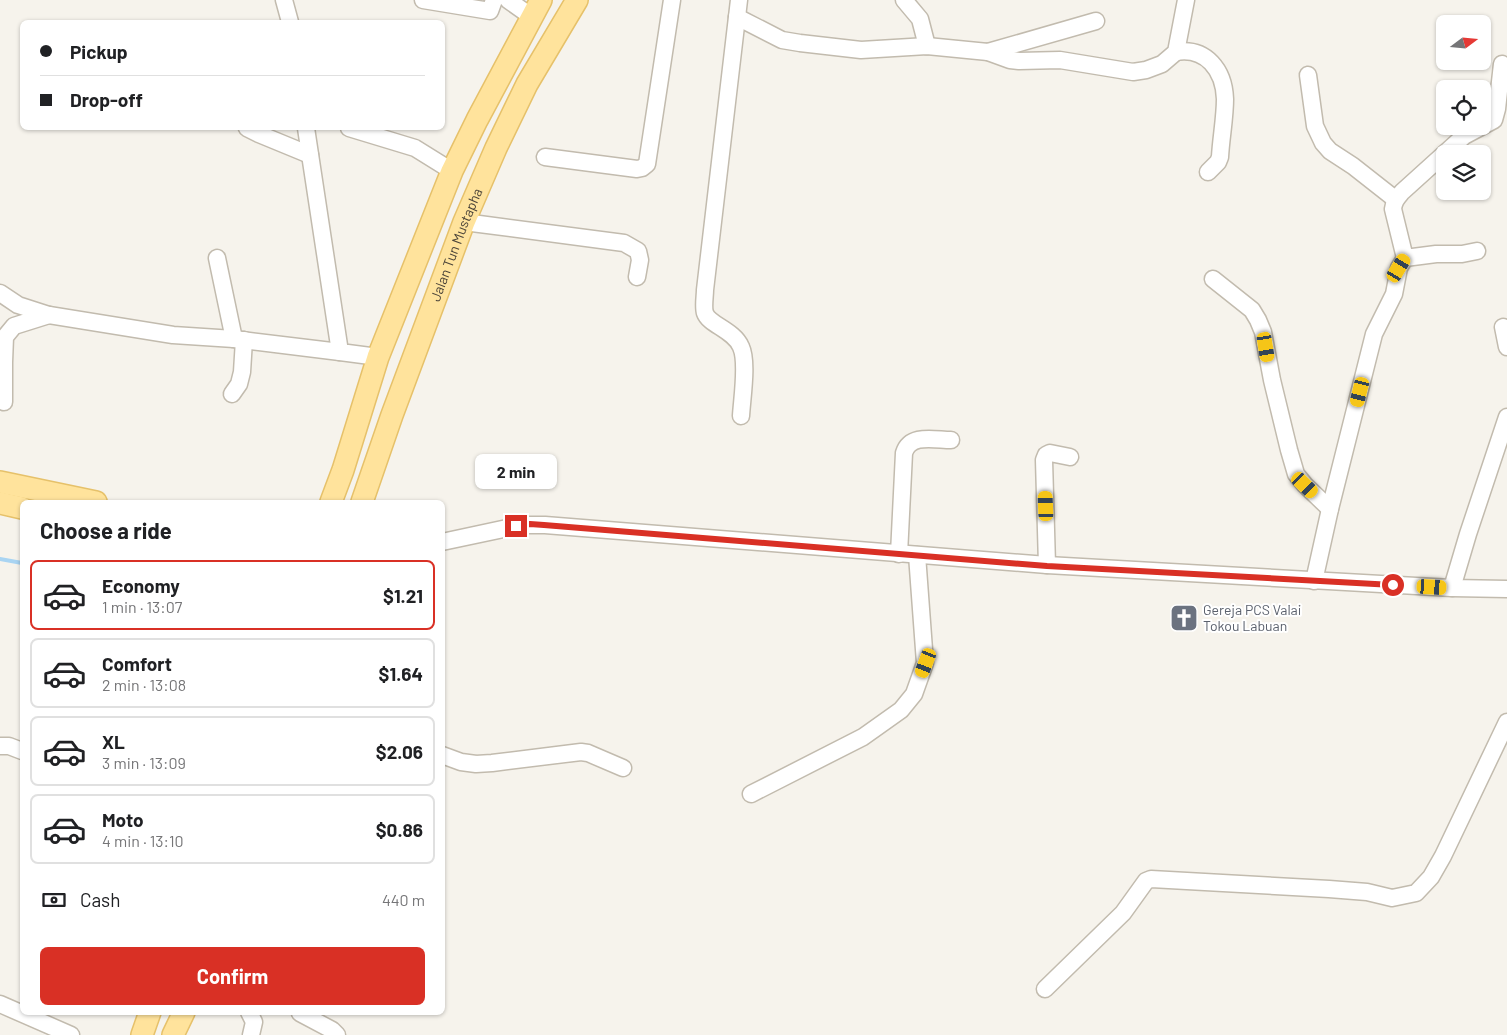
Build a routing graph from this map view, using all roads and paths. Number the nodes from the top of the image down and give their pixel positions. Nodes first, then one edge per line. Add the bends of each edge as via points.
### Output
1 (284, 0) edge
2 (422, 0) edge
3 (494, 0) edge
4 (508, 0) edge
5 (577, 0) edge
6 (672, 0) edge
7 (739, 0) edge
8 (904, 0) edge
9 (1186, 0) edge
10 (536, 8) edge
11 (737, 17) junction
12 (289, 20) edge
13 (1096, 21) dead end
14 (927, 46) junction
15 (988, 52) junction
16 (1176, 52) junction
17 (1502, 64) dead end
18 (1308, 75) dead end
19 (251, 130) edge
20 (306, 130) edge
21 (356, 130) edge
22 (310, 155) junction
23 (545, 157) dead end
24 (452, 171) junction
25 (1208, 172) dead end
26 (1396, 199) junction
27 (464, 222) junction
28 (1477, 250) dead end
29 (217, 258) dead end
30 (1405, 258) junction
31 (637, 277) dead end
32 (1213, 279) dead end
33 (0, 293) edge
34 (49, 315) junction
35 (1503, 328) dead end
36 (239, 339) junction
37 (1507, 347) edge
38 (340, 352) junction
39 (378, 357) junction
40 (232, 394) dead end
41 (4, 402) dead end
42 (741, 416) dead end
43 (1507, 417) edge
44 (951, 440) dead end
45 (1070, 457) dead end
46 (343, 470) junction
47 (0, 482) edge
48 (369, 497) edge
49 (86, 500) edge
50 (316, 500) edge
51 (332, 500) edge
52 (0, 503) edge
53 (20, 508) edge
54 (1330, 509) junction
55 (445, 541) edge
56 (899, 554) junction
57 (917, 555) junction
58 (1047, 566) junction
59 (1314, 581) junction
60 (1452, 588) junction
61 (1507, 589) edge
62 (1507, 722) edge
63 (0, 746) edge
64 (20, 750) edge
65 (445, 756) edge
66 (623, 768) dead end
67 (751, 794) dead end
68 (1044, 989) dead end
69 (0, 1004) edge
70 (20, 1013) edge
71 (25, 1015) edge
72 (149, 1015) edge
73 (183, 1015) edge
74 (250, 1015) edge
75 (304, 1015) edge
76 (71, 1035) edge
77 (142, 1035) edge
78 (173, 1035) edge
79 (251, 1035) edge
80 (337, 1035) edge

1 - 12 street
2 - 3 street via 490,11
4 - 10 street
5 - 27 main road, Jalan Tun Mustapha via 527,84
6 - 23 street via 647,164 637,169
7 - 11 street
8 - 14 street via 920,19
9 - 16 street
10 - 24 main road
11 - 14 street via 782,40 800,43 861,50
11 - 42 street via 704,312 736,337 745,356
13 - 15 street
14 - 15 street
15 - 16 street via 1010,60 1060,60 1133,72 1162,64
16 - 25 street via 1186,50 1203,55 1214,65 1223,86 1225,98 1220,157
17 - 26 street via 1494,120 1464,136
18 - 26 street via 1315,126 1323,143
19 - 22 street
20 - 22 street
21 - 24 street via 415,148
22 - 38 street
24 - 39 main road
26 - 30 street via 1393,209
27 - 31 street via 624,243 638,251
27 - 48 main road, Jalan Tun Mustapha via 392,415
28 - 30 street
29 - 36 street
30 - 54 street via 1399,268 1394,294 1374,334
32 - 54 street via 1252,310 1258,320 1296,474
33 - 34 street via 18,305
34 - 36 street via 173,335
34 - 41 street via 14,326 5,337
35 - 37 street
36 - 38 street
36 - 40 street via 242,372
38 - 39 street
39 - 46 main road
43 - 60 street
44 - 56 street via 917,439 906,447
45 - 58 street via 1050,453 1044,460
46 - 50 main road
46 - 51 main road
47 - 49 main road
52 - 53 main road
54 - 59 street
55 - 56 street via 530,524
56 - 57 street
57 - 58 street
57 - 67 street via 926,663 914,694 901,710 863,736
58 - 59 street
59 - 60 street
60 - 61 street
62 - 68 street via 1432,877 1416,893 1392,898 1329,889 1151,879 1146,881 1123,913
63 - 64 street
65 - 66 street via 476,764 581,752
69 - 70 street
71 - 76 street
72 - 77 main road
73 - 78 main road
74 - 79 street via 254,1022
75 - 80 street

